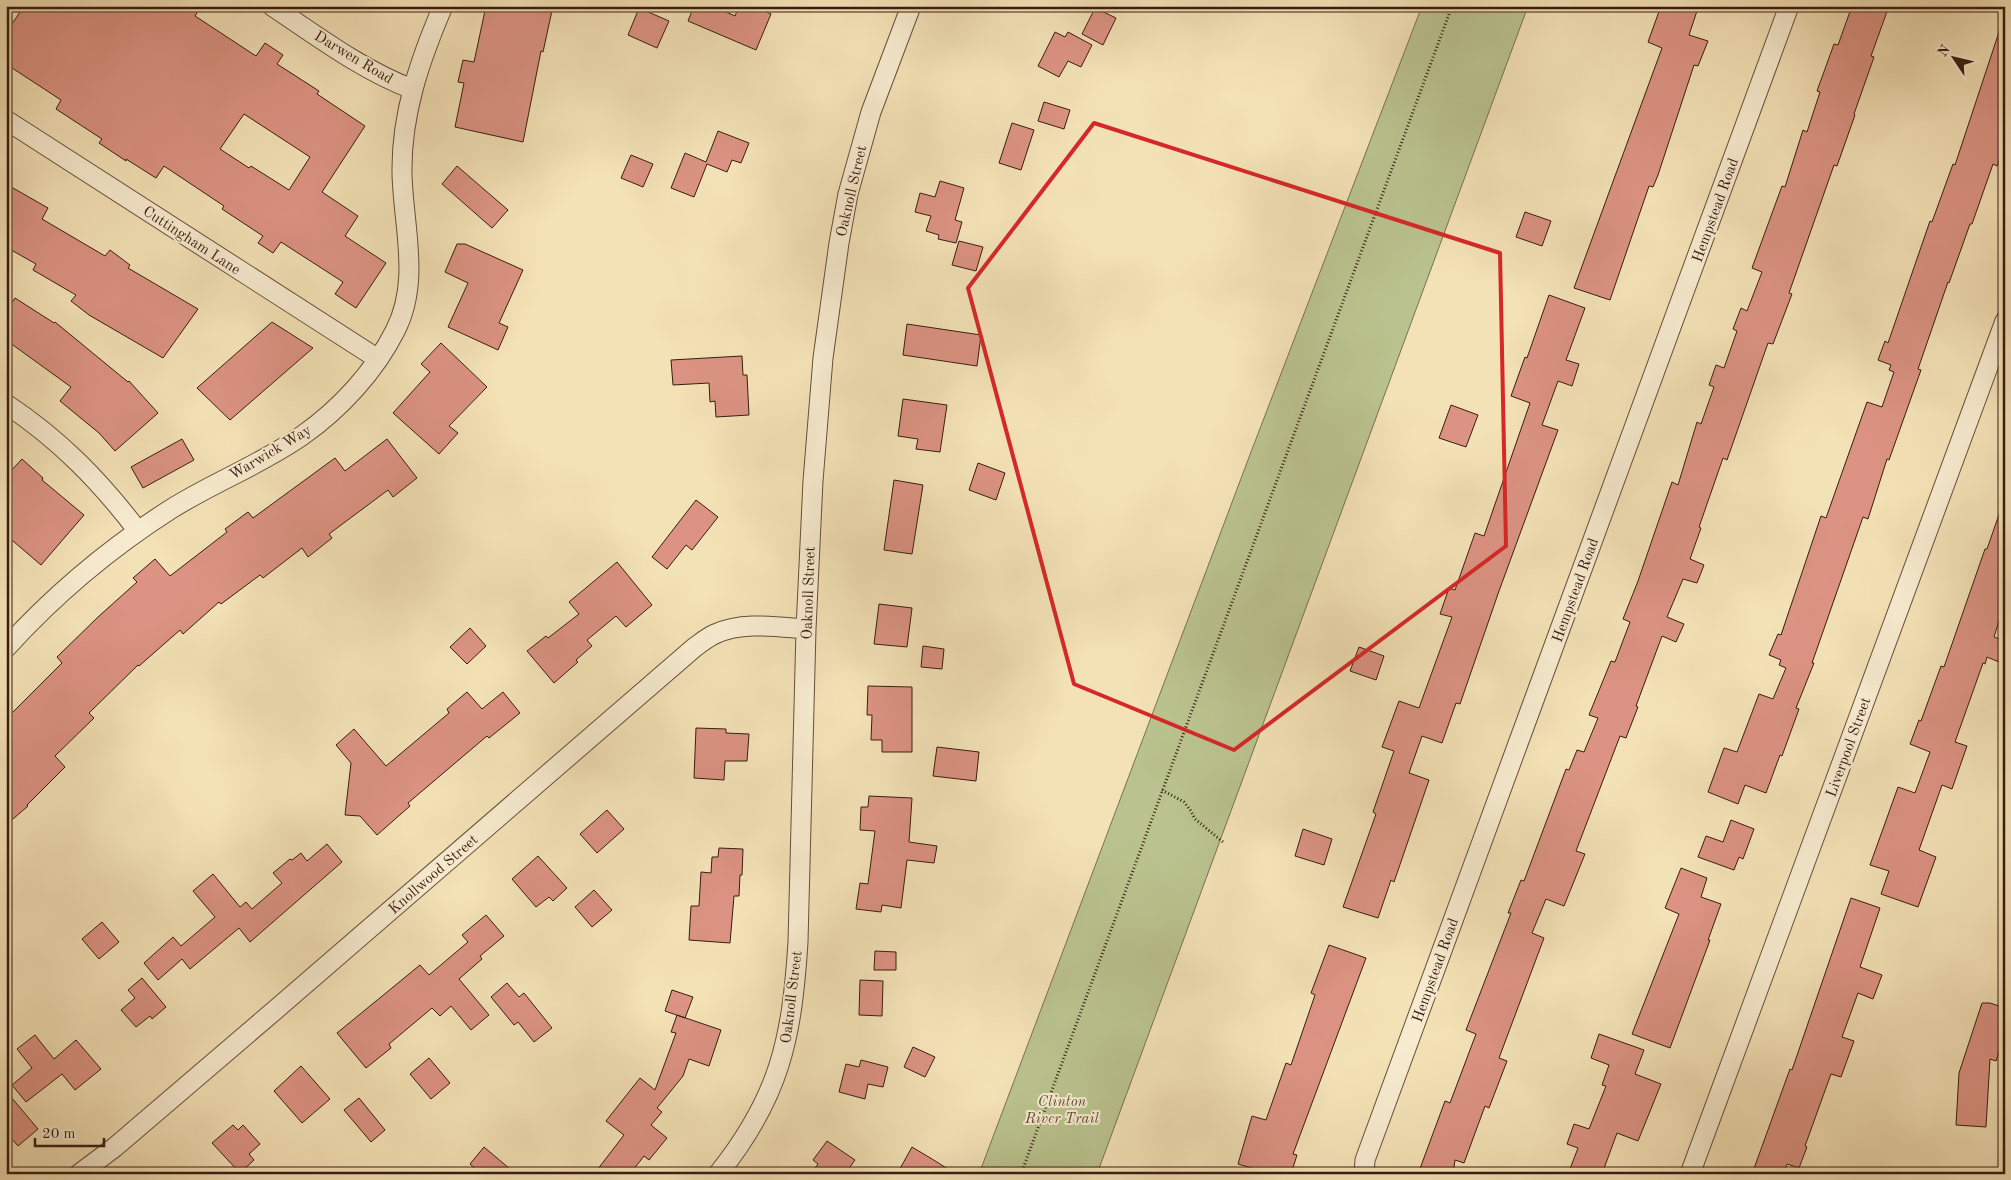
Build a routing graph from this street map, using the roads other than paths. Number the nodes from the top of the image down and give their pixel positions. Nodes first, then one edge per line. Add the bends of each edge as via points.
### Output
1 (272, 6) edge
2 (443, 6) edge
3 (911, 6) edge
4 (1789, 6) edge
5 (412, 90) junction
6 (6, 120) edge
7 (2005, 321) edge
8 (378, 359) junction
9 (6, 404) edge
10 (138, 531) junction
11 (806, 628) junction
12 (6, 648) edge
13 (79, 1174) edge
14 (718, 1174) edge
15 (1364, 1174) edge
16 (1690, 1174) edge

1 - 5 street, Darwen Road via 370,70
2 - 5 street, Warwick Way
3 - 11 street, Oaknoll Street via 868,120 839,243 818,412
4 - 15 street, Hempstead Road via 1368,1150
5 - 8 street, Warwick Way via 406,116 402,173 409,283 396,330
6 - 8 street, Cuttingham Lane
7 - 16 street, Liverpool Street
8 - 10 street, Warwick Way via 350,394 304,435 206,488
9 - 10 street via 74,457
10 - 12 street, Warwick Way via 75,579
11 - 13 street, Knollwood Street via 731,629 715,634 695,647 274,1012
11 - 14 street, Oaknoll Street via 798,942 790,1028 770,1092 754,1122

